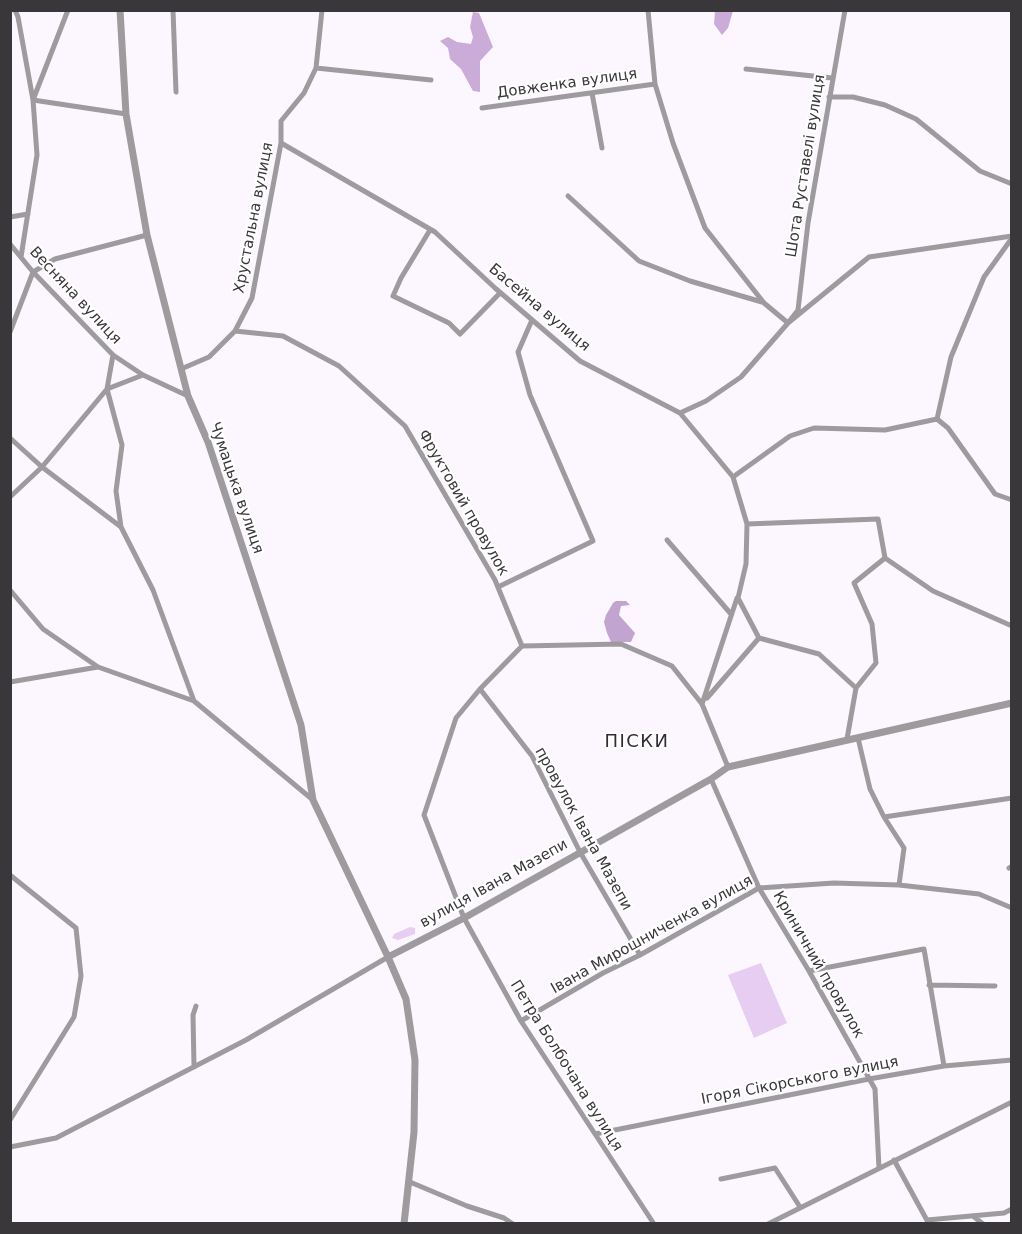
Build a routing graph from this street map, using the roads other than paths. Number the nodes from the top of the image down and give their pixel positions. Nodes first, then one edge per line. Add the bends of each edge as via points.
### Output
1 (15, 10) edge
2 (68, 10) edge
3 (120, 10) edge
4 (173, 10) edge
5 (322, 10) edge
6 (648, 10) edge
7 (845, 10) edge
8 (316, 68) junction
9 (746, 69) dead end
10 (832, 78) junction
11 (432, 80) dead end
12 (655, 84) junction
13 (176, 92) dead end
14 (592, 93) junction
15 (830, 97) junction
16 (33, 100) junction
17 (482, 108) dead end
18 (126, 114) junction
19 (281, 143) junction
20 (602, 148) dead end
21 (1011, 184) edge
22 (568, 196) dead end
23 (28, 214) junction
24 (10, 217) edge
25 (430, 230) junction
26 (147, 235) junction
27 (1011, 237) edge
28 (10, 244) edge
29 (21, 257) junction
30 (33, 272) junction
31 (500, 293) junction
32 (764, 303) junction
33 (532, 320) junction
34 (788, 323) junction
35 (235, 331) junction
36 (10, 332) edge
37 (113, 355) junction
38 (181, 369) junction
39 (143, 375) junction
40 (107, 389) junction
41 (188, 396) junction
42 (680, 413) junction
43 (937, 419) junction
44 (10, 438) edge
45 (42, 467) junction
46 (733, 477) junction
47 (10, 497) edge
48 (1011, 500) edge
49 (747, 524) junction
50 (122, 527) junction
51 (667, 540) dead end
52 (885, 558) junction
53 (498, 587) junction
54 (10, 590) edge
55 (738, 598) junction
56 (731, 614) junction
57 (1011, 626) edge
58 (759, 638) junction
59 (522, 646) junction
60 (98, 667) junction
61 (10, 682) edge
62 (856, 688) junction
63 (480, 689) junction
64 (194, 701) junction
65 (703, 702) junction
66 (1011, 703) edge
67 (858, 738) junction
68 (847, 739) junction
69 (728, 767) junction
70 (711, 779) junction
71 (1011, 798) edge
72 (313, 800) junction
73 (884, 817) junction
74 (580, 852) junction
75 (10, 875) edge
76 (900, 885) junction
77 (759, 888) junction
78 (1011, 908) edge
79 (464, 918) junction
80 (640, 955) junction
81 (388, 957) junction
82 (809, 970) junction
83 (929, 986) junction
84 (995, 986) dead end
85 (196, 1006) dead end
86 (521, 1021) junction
87 (1011, 1060) edge
88 (944, 1066) junction
89 (194, 1067) junction
90 (869, 1079) junction
91 (1011, 1102) edge
92 (10, 1120) edge
93 (595, 1134) junction
94 (10, 1147) edge
95 (894, 1160) junction
96 (879, 1168) junction
97 (722, 1179) dead end
98 (410, 1182) junction
99 (800, 1207) junction
100 (1011, 1209) edge
101 (973, 1216) junction
102 (928, 1222) edge
103 (404, 1224) edge
104 (513, 1224) edge
105 (654, 1224) edge
106 (768, 1224) edge
107 (983, 1224) edge

1 - 16 street
2 - 16 street
3 - 18 street, Чумацька вулиця
4 - 13 street
5 - 8 street, Хрустальна вулиця
6 - 12 street
7 - 10 street, Шота Руставелі вулиця
8 - 11 street
8 - 19 street, Хрустальна вулиця via 304,93 281,121
9 - 10 street
10 - 15 street, Шота Руставелі вулиця
12 - 14 street, Довженка вулиця
12 - 32 street via 705,228
14 - 17 street, Довженка вулиця
14 - 20 street
15 - 21 street via 853,97 885,105 916,119 980,171
15 - 34 street, Шота Руставелі вулиця via 798,310
16 - 18 street
16 - 23 street via 37,155
18 - 26 street, Чумацька вулиця
19 - 25 street, Басейна вулиця
19 - 35 street, Хрустальна вулиця via 252,298
22 - 32 street via 639,261
23 - 24 street
23 - 29 street
25 - 31 street, Басейна вулиця
25 - 31 street via 393,296 449,323 460,334
26 - 30 street via 55,259
26 - 38 street, Чумацька вулиця
27 - 34 street via 869,257
27 - 43 street via 984,278 951,357
28 - 29 street, Весняна вулиця
29 - 30 street, Весняна вулиця
30 - 36 street
30 - 37 street, Весняна вулиця
31 - 33 street, Басейна вулиця
32 - 34 street
33 - 42 street, Басейна вулиця via 580,361
33 - 53 street via 518,352 521,363 530,394 593,540
34 - 42 street via 741,377
35 - 38 street, Хрустальна вулиця via 209,357
35 - 53 street, Фруктовий провулок via 283,336 339,366 405,426
37 - 39 street, Весняна вулиця
37 - 40 street
38 - 41 street, Чумацька вулиця
39 - 40 street
39 - 41 street, Весняна вулиця
40 - 45 street
40 - 50 street via 122,445 116,491
41 - 72 street, Чумацька вулиця via 207,442 301,725
42 - 46 street, Басейна вулиця
43 - 46 street via 885,430 814,428 790,436
43 - 48 street via 948,428 995,494
44 - 45 street
45 - 47 street
45 - 50 street
46 - 49 street, Басейна вулиця
49 - 52 street via 878,519
49 - 55 street, Басейна вулиця via 747,564
50 - 64 street via 153,590
51 - 56 street
52 - 57 street via 933,591
52 - 62 street via 854,583 872,624 876,663
53 - 59 street, Фруктовий провулок
54 - 60 street via 43,629
55 - 56 street, Басейна вулиця
55 - 58 street
56 - 65 street, Басейна вулиця
58 - 62 street via 819,654
58 - 65 street
59 - 63 street, Петра Болбочана вулиця
59 - 65 street via 621,644 672,666
60 - 61 street
60 - 64 street
62 - 68 street
63 - 74 street, провулок Івана Мазепи via 532,756
63 - 79 street, Петра Болбочана вулиця via 456,718 424,815
64 - 72 street
65 - 69 street
66 - 67 street, вулиця Івана Мазепи
67 - 68 street, вулиця Івана Мазепи
67 - 73 street via 870,789
68 - 69 street, вулиця Івана Мазепи
69 - 70 street, вулиця Івана Мазепи
70 - 74 street, вулиця Івана Мазепи
70 - 77 street, Криничний провулок
71 - 73 street
72 - 81 street, Чумацька вулиця
73 - 76 street via 904,848
74 - 79 street, вулиця Івана Мазепи
74 - 80 street, провулок Івана Мазепи
75 - 92 street via 76,928 81,976 74,1017
76 - 77 street, Івана Мирошниченка вулиця via 834,883
76 - 78 street, Івана Мирошниченка вулиця via 979,894
77 - 80 street, Івана Мирошниченка вулиця
77 - 82 street, Криничний провулок
79 - 81 street, вулиця Івана Мазепи
79 - 86 street, Петра Болбочана вулиця
80 - 86 street, Івана Мирошниченка вулиця
81 - 89 street, вулиця Івана Мазепи
81 - 98 street, Чумацька вулиця via 406,999 415,1060
82 - 83 street via 924,949
82 - 90 street, Криничний провулок
83 - 84 street
83 - 88 street
85 - 89 street
86 - 93 street, Петра Болбочана вулиця
87 - 88 street, Ігоря Сікорського вулиця
88 - 90 street, Ігоря Сікорського вулиця
89 - 94 street, вулиця Івана Мазепи via 56,1138
90 - 93 street, Ігоря Сікорського вулиця
90 - 96 street, Криничний провулок via 875,1089
91 - 95 street
93 - 105 street, Петра Болбочана вулиця
95 - 96 street
95 - 102 street
96 - 99 street
97 - 99 street via 775,1168
98 - 103 street, Чумацька вулиця
98 - 104 street
99 - 106 street
100 - 101 street
101 - 102 street
101 - 107 street

